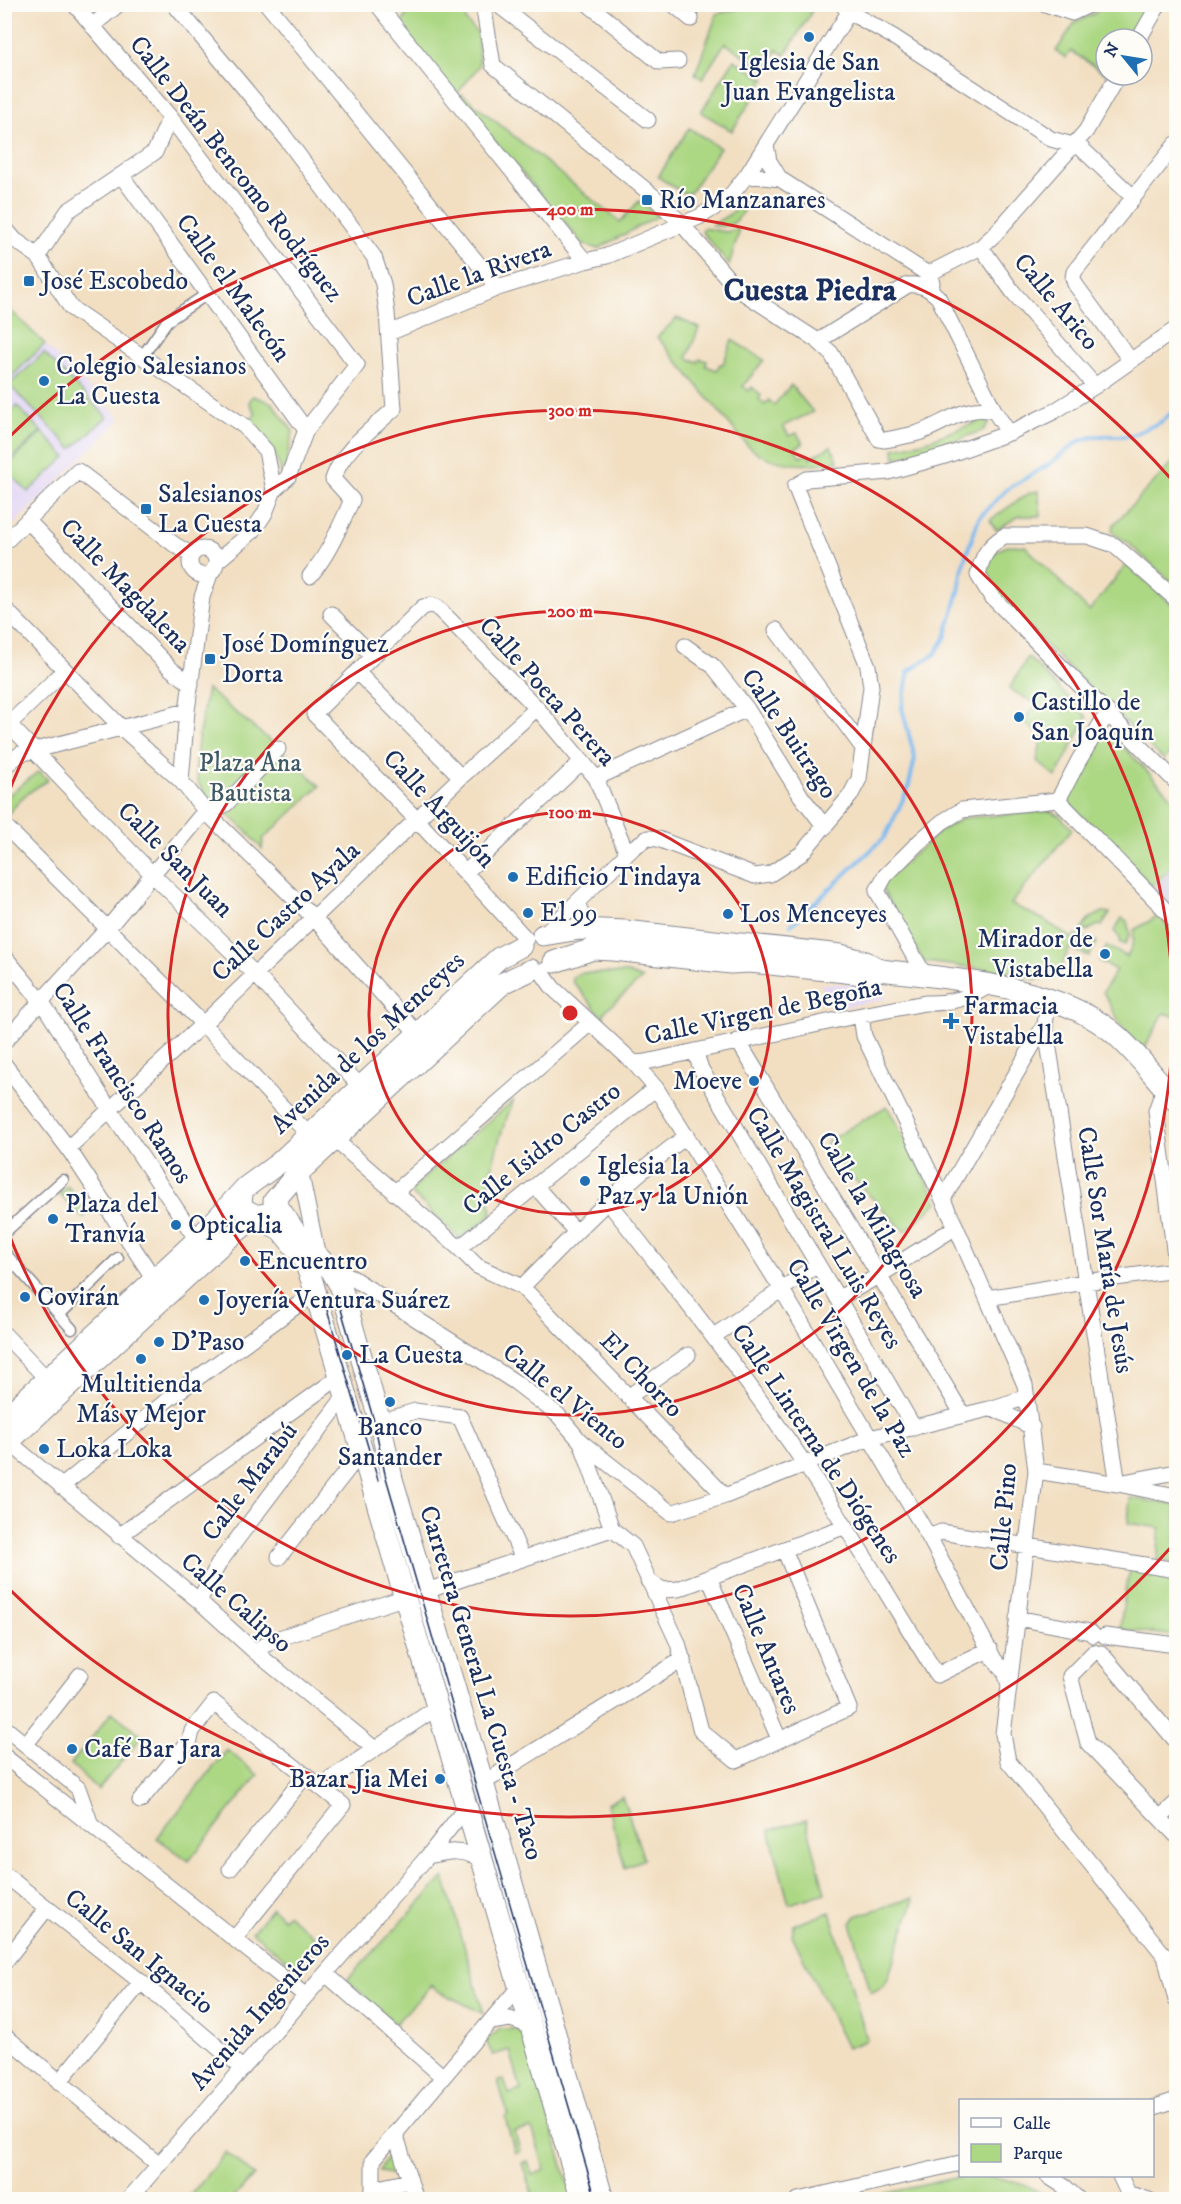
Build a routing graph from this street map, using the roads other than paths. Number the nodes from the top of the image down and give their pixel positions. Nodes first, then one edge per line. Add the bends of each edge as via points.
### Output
1 (74, 4) edge
2 (119, 4) edge
3 (174, 4) edge
4 (267, 4) edge
5 (377, 4) edge
6 (483, 4) edge
7 (497, 4) edge
8 (588, 4) edge
9 (673, 4) edge
10 (1045, 4) edge
11 (1091, 4) edge
12 (1159, 4) edge
13 (845, 8) edge
14 (691, 19) dead end
15 (92, 26) junction
16 (1146, 27) edge
17 (678, 61) dead end
18 (1111, 87) edge
19 (170, 117) junction
20 (648, 120) dead end
21 (1047, 136) junction
22 (1074, 144) junction
23 (1176, 144) edge
24 (766, 145) junction
25 (1054, 166) junction
26 (121, 175) junction
27 (747, 175) junction
28 (780, 179) junction
29 (1133, 197) junction
30 (682, 224) junction
31 (4, 228) edge
32 (981, 247) junction
33 (38, 256) junction
34 (902, 257) junction
35 (585, 261) junction
36 (928, 274) junction
37 (908, 285) junction
38 (498, 288) junction
39 (207, 294) junction
40 (938, 297) junction
41 (1176, 329) edge
42 (389, 333) junction
43 (818, 341) junction
44 (142, 357) junction
45 (1131, 361) junction
46 (981, 385) junction
47 (1095, 386) junction
48 (970, 410) junction
49 (995, 412) junction
50 (306, 430) junction
51 (1009, 433) junction
52 (274, 490) junction
53 (27, 520) junction
54 (4, 543) edge
55 (208, 565) junction
56 (310, 576) dead end
57 (1176, 599) edge
58 (4, 608) edge
59 (331, 614) dead end
60 (776, 630) dead end
61 (685, 646) dead end
62 (373, 656) junction
63 (66, 670) junction
64 (357, 672) junction
65 (191, 684) junction
66 (537, 708) junction
67 (747, 709) junction
68 (187, 711) junction
69 (1108, 712) junction
70 (7, 722) edge
71 (123, 729) junction
72 (278, 748) dead end
73 (863, 748) junction
74 (34, 751) junction
75 (582, 761) junction
76 (4, 767) edge
77 (461, 777) junction
78 (596, 778) junction
79 (181, 781) junction
80 (1176, 782) edge
81 (1058, 800) junction
82 (207, 813) junction
83 (417, 820) junction
84 (825, 827) junction
85 (5, 828) edge
86 (627, 854) junction
87 (466, 872) junction
88 (152, 874) junction
89 (577, 902) junction
90 (315, 919) junction
91 (1176, 921) edge
92 (108, 928) junction
93 (594, 930) junction
94 (530, 940) junction
95 (907, 947) junction
96 (4, 956) edge
97 (542, 968) junction
98 (888, 971) junction
99 (255, 974) junction
100 (931, 977) junction
101 (989, 985) junction
102 (1043, 999) junction
103 (42, 1002) junction
104 (925, 1003) junction
105 (861, 1016) junction
106 (203, 1024) junction
107 (590, 1024) junction
108 (1045, 1024) junction
109 (418, 1034) junction
110 (738, 1041) junction
111 (4, 1042) edge
112 (695, 1051) junction
113 (634, 1063) junction
114 (4, 1064) edge
115 (361, 1087) junction
116 (656, 1088) junction
117 (1170, 1094) edge
118 (110, 1110) junction
119 (309, 1135) junction
120 (687, 1136) junction
121 (334, 1139) junction
122 (68, 1148) junction
123 (300, 1170) junction
124 (63, 1180) dead end
125 (536, 1187) junction
126 (248, 1189) junction
127 (394, 1193) junction
128 (943, 1199) junction
129 (274, 1201) junction
130 (608, 1202) junction
131 (256, 1216) junction
132 (956, 1227) junction
133 (576, 1232) junction
134 (4, 1233) edge
135 (197, 1240) junction
136 (459, 1248) junction
137 (4, 1252) edge
138 (118, 1258) dead end
139 (324, 1263) junction
140 (1176, 1264) edge
141 (817, 1265) junction
142 (1176, 1270) edge
143 (880, 1275) junction
144 (154, 1279) junction
145 (1085, 1282) junction
146 (522, 1287) junction
147 (314, 1288) junction
148 (782, 1290) junction
149 (839, 1298) junction
150 (987, 1298) junction
151 (60, 1314) junction
152 (72, 1329) dead end
153 (4, 1334) edge
154 (714, 1336) junction
155 (688, 1355) dead end
156 (47, 1379) junction
157 (342, 1387) junction
158 (628, 1396) junction
159 (1027, 1397) junction
160 (993, 1408) junction
161 (963, 1415) junction
162 (4, 1419) edge
163 (380, 1422) junction
164 (1032, 1427) junction
165 (914, 1428) junction
166 (870, 1438) junction
167 (581, 1442) junction
168 (7, 1444) edge
169 (363, 1450) junction
170 (804, 1463) junction
171 (1036, 1471) junction
172 (1176, 1472) edge
173 (1118, 1484) junction
174 (61, 1487) junction
175 (725, 1496) junction
176 (1176, 1496) edge
177 (846, 1526) junction
178 (612, 1529) junction
179 (119, 1536) junction
180 (929, 1538) junction
181 (1027, 1545) junction
182 (783, 1549) junction
183 (279, 1557) dead end
184 (522, 1559) junction
185 (1176, 1570) edge
186 (710, 1578) junction
187 (648, 1581) junction
188 (678, 1589) junction
189 (416, 1594) junction
190 (199, 1601) junction
191 (664, 1613) junction
192 (1017, 1618) junction
193 (1099, 1636) junction
194 (1176, 1645) edge
195 (990, 1649) junction
196 (254, 1651) junction
197 (1097, 1652) junction
198 (683, 1659) junction
199 (80, 1675) dead end
200 (1010, 1688) junction
201 (439, 1706) junction
202 (4, 1727) edge
203 (779, 1738) junction
204 (1176, 1740) edge
205 (26, 1744) junction
206 (375, 1749) junction
207 (4, 1756) edge
208 (306, 1775) junction
209 (332, 1778) dead end
210 (483, 1783) junction
211 (80, 1797) junction
212 (140, 1801) dead end
213 (1176, 1803) edge
214 (64, 1804) junction
215 (467, 1806) junction
216 (1160, 1818) junction
217 (90, 1822) junction
218 (1176, 1835) edge
219 (428, 1856) junction
220 (482, 1858) junction
221 (230, 1869) dead end
222 (4, 1874) edge
223 (47, 1908) junction
224 (235, 1938) junction
225 (4, 1963) edge
226 (326, 1974) junction
227 (141, 1982) junction
228 (520, 1986) junction
229 (306, 1996) junction
230 (1176, 2000) edge
231 (491, 2022) junction
232 (531, 2026) junction
233 (4, 2036) edge
234 (242, 2068) junction
235 (442, 2076) junction
236 (59, 2082) junction
237 (1176, 2100) edge
238 (1154, 2107) edge
239 (395, 2133) junction
240 (959, 2163) edge
241 (159, 2165) junction
242 (1051, 2177) edge
243 (1121, 2177) edge
244 (411, 2181) junction
245 (372, 2194) edge
246 (128, 2199) edge
247 (416, 2199) edge
248 (582, 2199) edge
249 (603, 2199) edge
250 (798, 2199) edge
251 (1079, 2199) edge
252 (1149, 2199) edge

1 - 15 street, Calle Deán Bencomo Rodríguez
2 - 15 street
3 - 42 street via 285,137 374,257 383,284
4 - 38 street
5 - 35 street
6 - 30 street via 493,65 644,187
7 - 20 street
8 - 17 street via 659,62
9 - 14 street
10 - 11 street via 1072,13
12 - 16 street
13 - 21 street
13 - 24 street, Calle la Rivera
15 - 19 street, Calle Deán Bencomo Rodríguez
18 - 22 street
19 - 26 street via 155,152
19 - 50 street, Calle Deán Bencomo Rodríguez via 357,364
21 - 22 street
21 - 25 street
22 - 25 street
22 - 29 street
23 - 29 street
24 - 27 street, Calle la Rivera
24 - 28 street via 769,161
25 - 32 street
26 - 33 street via 68,212
26 - 39 street, Calle el Malecón
27 - 28 street
27 - 30 street, Calle la Rivera via 727,200
28 - 34 street
29 - 45 street via 1073,278
30 - 35 street, Calle la Rivera via 607,256
30 - 43 street via 736,288
31 - 33 street
32 - 36 street
32 - 47 street, Calle Arico via 1012,291
33 - 44 street via 71,308
34 - 36 street
34 - 37 street via 908,270
35 - 38 street, Calle la Rivera
36 - 40 street
37 - 40 street via 927,287
37 - 43 street
38 - 42 street, Calle la Rivera
39 - 44 street via 167,321
39 - 50 street, Calle el Malecón
40 - 46 street
41 - 45 street
42 - 56 street via 394,409 345,453 337,466 333,479 352,500 337,537
43 - 48 street via 831,353 879,439 918,433
44 - 52 street via 244,426 266,451
45 - 47 street
46 - 48 street
46 - 49 street
47 - 51 street
48 - 49 street
49 - 51 street
50 - 52 street via 288,477
51 - 73 street via 888,472 807,479 795,486 868,666 871,687
52 - 55 street via 253,531
53 - 54 street
53 - 55 street via 78,471 192,555 191,568
53 - 65 street, Calle Magdalena via 171,669
55 - 65 street
57 - 69 street via 1114,545 1087,536 1004,536 992,543 982,558 978,574 991,596
58 - 63 street
59 - 62 street
60 - 73 street
61 - 67 street, Calle Buitrago via 713,666
62 - 64 street
62 - 66 street, Calle Poeta Perera via 423,607 431,605
63 - 70 street
63 - 71 street
64 - 77 street
64 - 83 street, Calle Arguijón via 314,714
65 - 68 street
66 - 75 street, Calle Poeta Perera
66 - 77 street, Calle Castro Ayala
67 - 78 street
67 - 84 street, Calle Buitrago
68 - 71 street
68 - 79 street
69 - 80 street
69 - 81 street
70 - 74 street, Calle San Juan
71 - 74 street
71 - 79 street
72 - 82 street via 226,804
73 - 84 street via 859,779
74 - 76 street via 20,754
74 - 88 street, Calle San Juan
75 - 78 street, Calle Poeta Perera
75 - 87 street
77 - 83 street, Calle Castro Ayala
78 - 86 street, Calle Poeta Perera
79 - 82 street
81 - 91 street
81 - 95 street via 962,810 919,842 885,876 877,891
82 - 88 street
82 - 90 street
83 - 87 street, Calle Arguijón
83 - 90 street, Calle Castro Ayala
84 - 86 street via 801,854 770,874 755,876 658,839 648,838
85 - 92 street
86 - 89 street
87 - 94 street, Calle Arguijón
88 - 92 street
88 - 99 street, Calle San Juan
89 - 93 street
89 - 94 street
90 - 99 street, Calle Castro Ayala
90 - 109 street
92 - 103 street
92 - 106 street
93 - 94 main road, Avenida de los Menceyes via 580,929
93 - 98 main road, Avenida de los Menceyes via 841,955
94 - 97 main road via 520,956 524,964
94 - 97 main road via 550,939 555,946 557,954
94 - 109 main road, Avenida de los Menceyes via 499,958
95 - 98 street via 905,955
95 - 100 street
96 - 103 street, Calle Francisco Ramos
97 - 98 main road, Avenida de los Menceyes via 593,949 864,974
97 - 107 street, Calle Virgen de Begoña via 553,988
97 - 121 main road, Avenida de los Menceyes via 503,983
98 - 100 main road, Avenida de los Menceyes
99 - 106 street, Calle Castro Ayala
99 - 115 street, Calle San Juan
100 - 101 main road, Avenida de los Menceyes
100 - 104 street via 936,988
101 - 102 main road, Avenida de los Menceyes
101 - 104 street, Calle Virgen de Begoña via 977,994
102 - 108 street
102 - 117 main road, Avenida de los Menceyes via 1071,1007 1111,1031
103 - 111 street
103 - 118 street, Calle Francisco Ramos
104 - 105 street, Calle Virgen de Begoña
105 - 110 street, Calle Virgen de Begoña
105 - 128 street, Calle Pino via 864,1036
106 - 118 street, Calle Castro Ayala
106 - 119 street
107 - 113 street, Calle Virgen de Begoña
107 - 127 street
108 - 128 street
108 - 145 street, Calle Sor María de Jesús
109 - 115 main road, Avenida de los Menceyes
110 - 112 street, Calle Virgen de Begoña
110 - 143 street, Calle la Milagrosa
112 - 113 street, Calle Virgen de Begoña
112 - 141 street, Calle Magistral Luis Reyes via 701,1069
113 - 116 street, Calle Virgen de la Paz
114 - 122 street
115 - 119 main road, Avenida de los Menceyes
116 - 120 street, Calle Virgen de la Paz
116 - 125 street, Calle Isidro Castro
117 - 140 street via 1156,1112
118 - 122 street, Calle Castro Ayala
118 - 135 street, Calle Francisco Ramos
119 - 126 main road, Avenida de los Menceyes
120 - 130 street via 645,1167
120 - 148 street, Calle Virgen de la Paz
121 - 123 main road, Avenida de los Menceyes
121 - 127 street
122 - 144 street
123 - 129 main road, Avenida de los Menceyes
123 - 139 street
124 - 134 street
125 - 133 street
125 - 136 street, Calle Isidro Castro
126 - 129 main road via 268,1186
126 - 131 main road via 241,1204
126 - 135 main road, Avenida de los Menceyes
127 - 136 street
128 - 132 street, Calle Pino
129 - 131 main road via 267,1213
129 - 139 main road, Carretera General La Cuesta - Taco via 298,1236
130 - 133 street
130 - 154 street, Calle Linterna de Diógenes
131 - 147 main road, Carretera General La Cuesta - Taco via 281,1230 291,1242 303,1257
131 - 168 main road
132 - 143 street
132 - 150 street, Calle Pino
133 - 146 street
135 - 144 main road, Avenida de los Menceyes
136 - 146 street via 477,1266
137 - 151 street
138 - 151 street
139 - 147 main road via 323,1270 315,1276
139 - 163 main road, Carretera General La Cuesta - Taco via 341,1287
139 - 167 street, Calle el Viento via 515,1382 558,1415
141 - 148 street
141 - 149 street, Calle Magistral Luis Reyes
142 - 145 street
143 - 149 street
143 - 161 street, Calle la Milagrosa
144 - 156 main road, Avenida de los Menceyes
145 - 150 street
145 - 173 street, Calle Sor María de Jesús
146 - 158 street, El Chorro
147 - 157 main road, Carretera General La Cuesta - Taco
147 - 174 street via 299,1304 171,1397
148 - 154 street
148 - 166 street, Calle Virgen de la Paz
149 - 165 street, Calle Magistral Luis Reyes
150 - 159 street, Calle Pino
151 - 152 street
153 - 156 street
154 - 170 street, Calle Linterna de Diógenes
155 - 158 street
156 - 162 main road, Avenida de los Menceyes
157 - 169 main road, Carretera General La Cuesta - Taco
157 - 179 street
157 - 190 street, Calle Marabú via 219,1563
158 - 175 street, El Chorro
159 - 160 street
159 - 164 street, Calle Pino
160 - 161 street
160 - 164 street
161 - 165 street
163 - 184 street via 415,1411 460,1417
163 - 189 main road, Carretera General La Cuesta - Taco
164 - 171 street, Calle Pino
165 - 166 street
166 - 170 street
166 - 180 street, Calle Virgen de la Paz
167 - 175 street, Calle el Viento via 671,1513
167 - 178 street
168 - 174 street, Calle Calipso
169 - 183 street
169 - 189 main road, Carretera General La Cuesta - Taco
170 - 175 street
170 - 177 street, Calle Linterna de Diógenes
171 - 173 street
171 - 181 street, Calle Pino
172 - 173 street
173 - 176 street
174 - 179 street, Calle Calipso
177 - 182 street
177 - 195 street, Calle Linterna de Diógenes via 937,1675
178 - 184 street
178 - 187 street via 633,1546
179 - 190 street, Calle Calipso
180 - 181 street via 941,1532
180 - 195 street, Calle Virgen de la Paz
181 - 185 street
181 - 192 street, Calle Pino
182 - 186 street
182 - 203 street via 849,1708
184 - 189 street
186 - 188 street
186 - 203 street, Calle Antares
187 - 188 street via 663,1590
187 - 191 street
188 - 191 street
189 - 196 street via 276,1639
189 - 201 main road, Carretera General La Cuesta - Taco
189 - 210 main road, Carretera General La Cuesta - Taco
190 - 196 street, Calle Calipso
191 - 198 street
192 - 193 street
192 - 200 street, Calle Pino
193 - 194 street
193 - 197 street via 1108,1644 1107,1649
195 - 200 street, Calle Virgen de la Paz
196 - 206 street, Calle Calipso
197 - 204 street
197 - 216 street via 1070,1676 1088,1743
198 - 203 street via 701,1731 736,1760
198 - 210 street
199 - 205 street
200 - 230 street, Calle Pino via 1003,1734 1008,1761 1165,1956
201 - 206 street
201 - 215 main road, Carretera General La Cuesta - Taco
202 - 205 street
205 - 211 street via 78,1788
206 - 209 street
207 - 214 street
208 - 212 street via 214,1703 192,1731 190,1740
208 - 221 street
208 - 224 street via 343,1804
210 - 249 main road, Carretera General La Cuesta - Taco
211 - 214 street
211 - 217 street
213 - 216 street
214 - 217 street
215 - 219 street, Avenida Ingenieros
215 - 220 main road, Carretera General La Cuesta - Taco
216 - 218 street
217 - 224 street
219 - 220 street via 452,1850
219 - 226 street, Avenida Ingenieros
220 - 228 main road, Carretera General La Cuesta - Taco
222 - 223 street, Calle San Ignacio
223 - 225 street
223 - 227 street, Calle San Ignacio
224 - 229 street
226 - 229 street, Avenida Ingenieros
226 - 235 street
227 - 234 street, Calle San Ignacio
227 - 236 street
228 - 231 street
228 - 232 main road, Carretera General La Cuesta - Taco
229 - 234 street, Avenida Ingenieros
231 - 232 street via 510,2019
231 - 235 street
232 - 248 main road, Carretera General La Cuesta - Taco
233 - 236 street
234 - 241 street, Avenida Ingenieros
235 - 239 street
236 - 241 street
237 - 238 street
239 - 244 street
239 - 245 street via 373,2160
240 - 250 street
241 - 246 street, Avenida Ingenieros
242 - 251 street
243 - 252 street via 1128,2193
244 - 245 street
244 - 247 street

